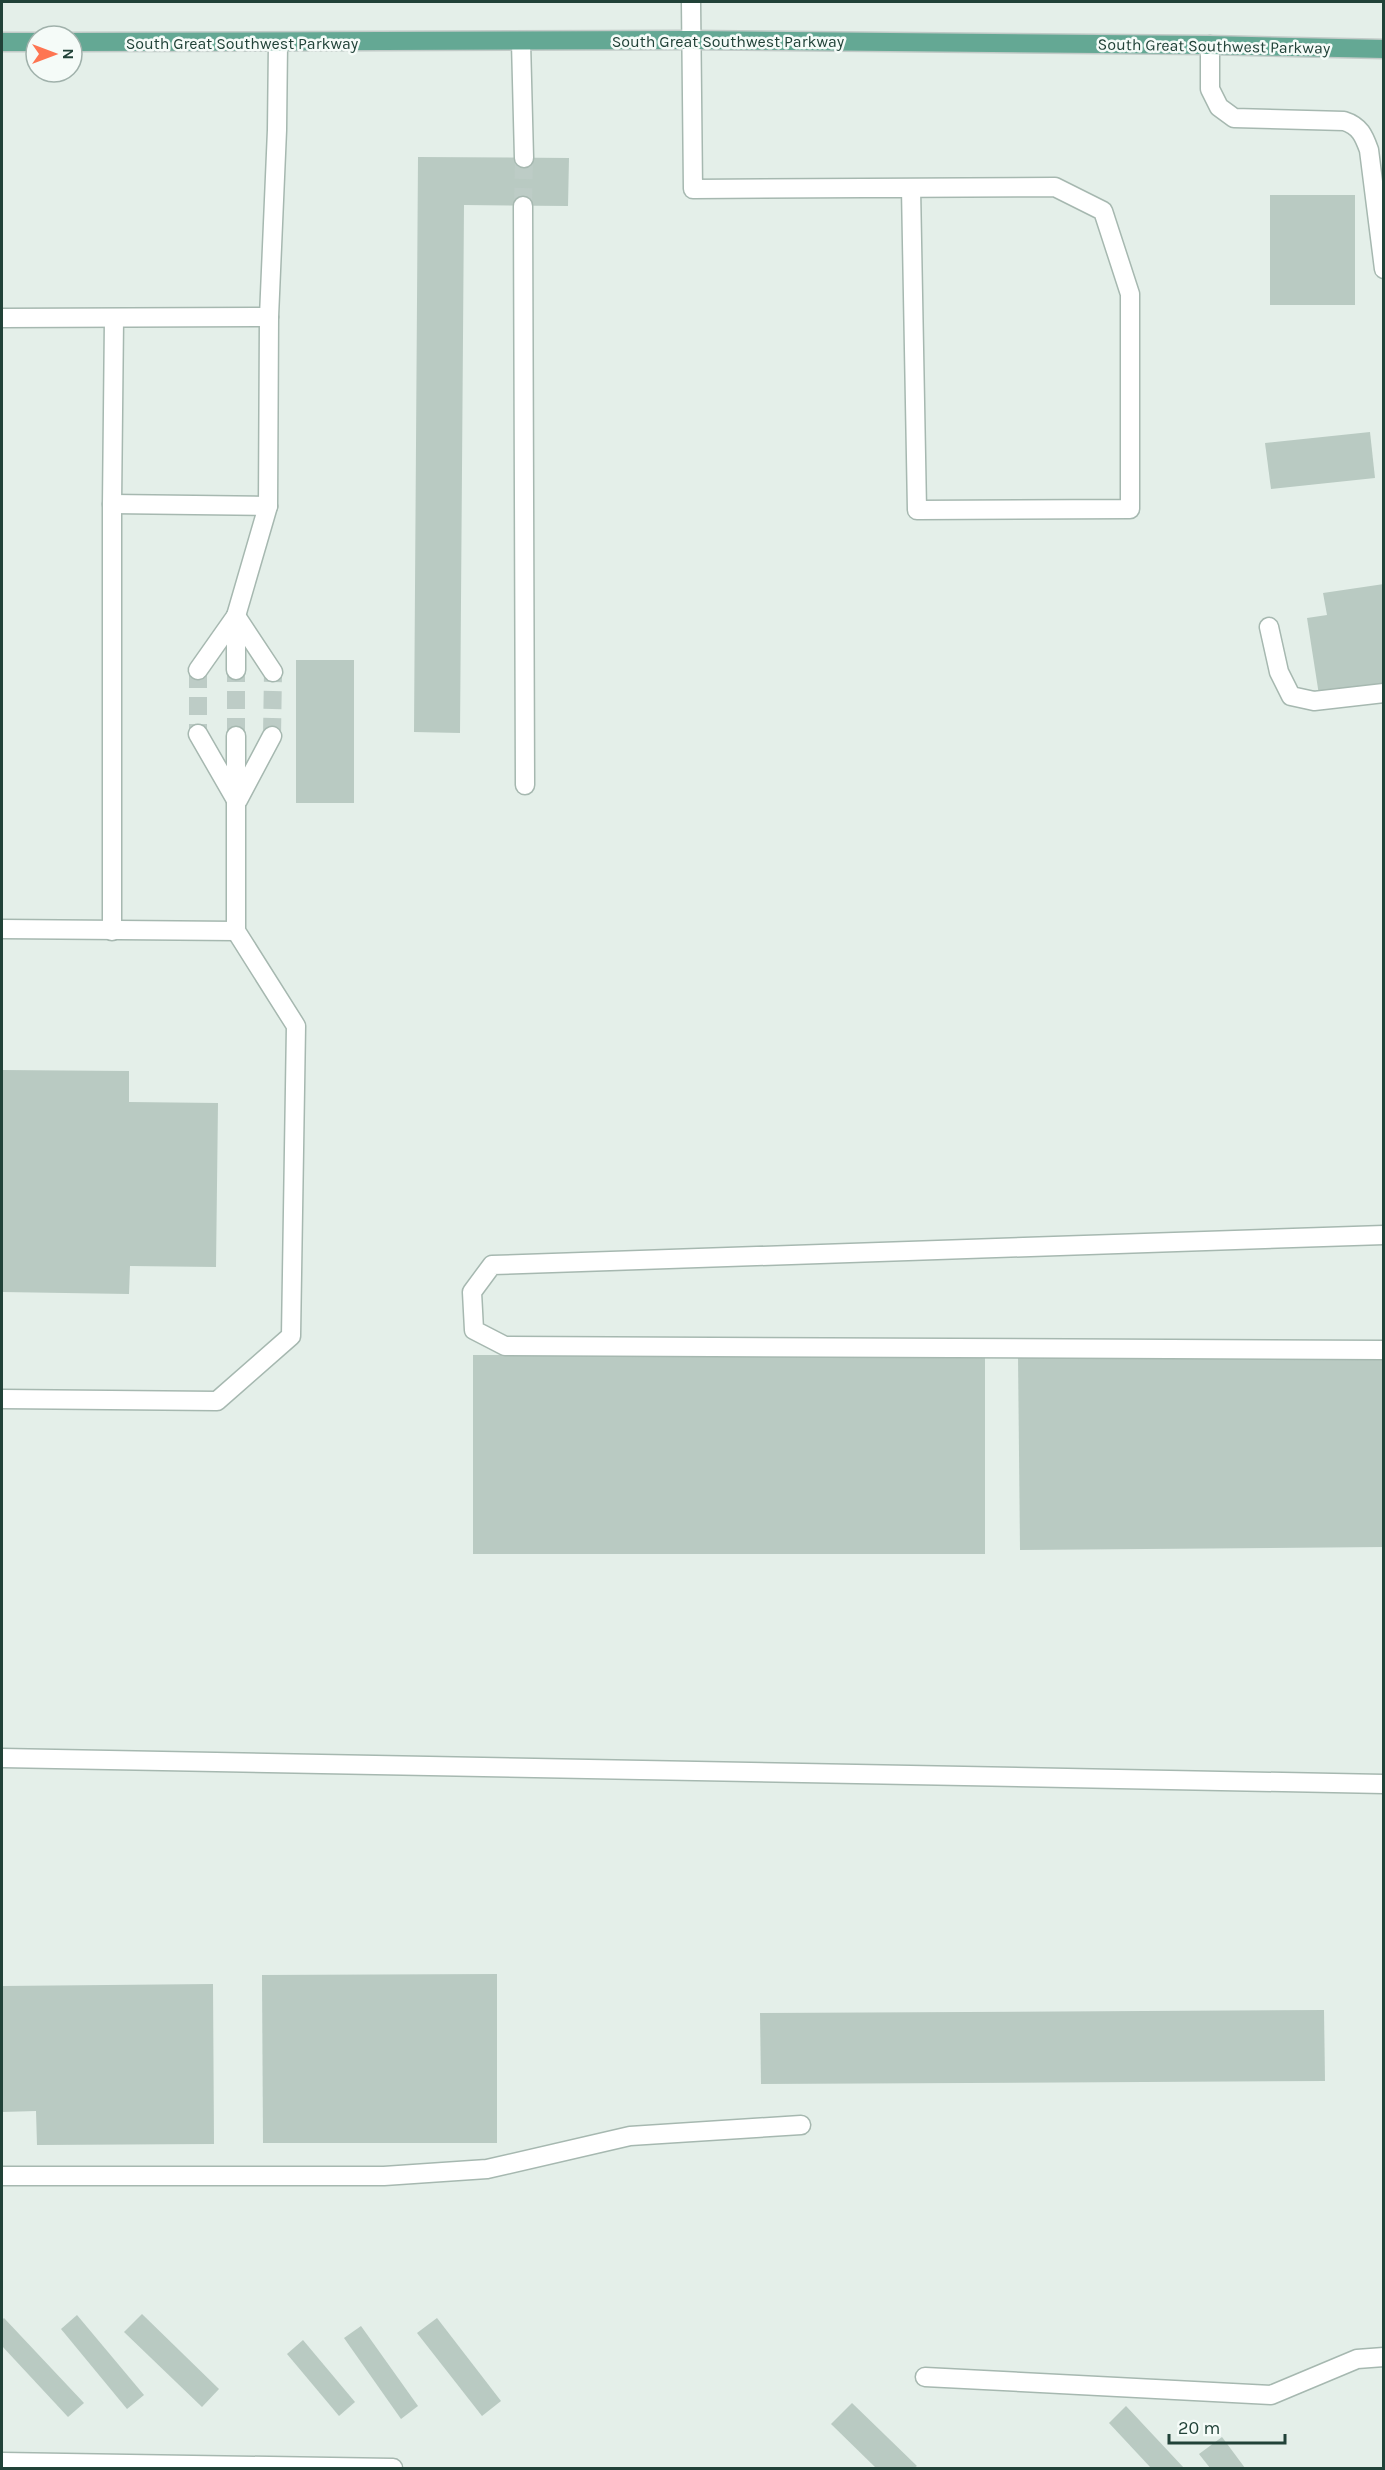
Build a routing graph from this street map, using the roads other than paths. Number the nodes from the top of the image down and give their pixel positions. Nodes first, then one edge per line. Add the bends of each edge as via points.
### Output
1 (691, 2) edge
2 (691, 40) junction
3 (2, 42) edge
4 (24, 42) edge
5 (84, 42) edge
6 (521, 42) junction
7 (278, 43) junction
8 (1210, 45) junction
9 (1383, 49) edge
10 (524, 158) tunnel mouth
11 (911, 188) junction
12 (523, 206) tunnel mouth
13 (1383, 269) edge
14 (269, 317) junction
15 (2, 318) edge
16 (114, 319) junction
17 (112, 504) junction
18 (268, 506) junction
19 (236, 616) junction
20 (1269, 627) dead end
21 (198, 670) tunnel mouth
22 (236, 670) tunnel mouth
23 (273, 672) tunnel mouth
24 (1383, 693) edge
25 (198, 734) tunnel mouth
26 (236, 736) tunnel mouth
27 (272, 736) tunnel mouth
28 (525, 785) dead end
29 (237, 802) junction
30 (2, 929) edge
31 (112, 932) junction
32 (236, 932) junction
33 (1383, 1235) edge
34 (1383, 1350) edge
35 (2, 1399) edge
36 (2, 1758) edge
37 (1383, 1784) edge
38 (801, 2125) dead end
39 (2, 2176) edge
40 (1383, 2357) edge
41 (924, 2377) dead end
42 (2, 2462) edge
43 (393, 2469) edge

1 - 2 street
2 - 6 main road, South Great Southwest Parkway
2 - 8 main road, South Great Southwest Parkway
2 - 11 street via 693,189
3 - 4 main road
5 - 7 main road, South Great Southwest Parkway
6 - 7 main road, South Great Southwest Parkway
6 - 10 street
7 - 14 street
8 - 9 main road, South Great Southwest Parkway
8 - 13 street via 1210,89 1219,107 1234,118 1344,121 1364,134
11 - 11 street via 1055,187 1103,211 1130,294 1130,509 917,510
12 - 28 street
14 - 16 street
14 - 18 street
15 - 16 street
16 - 17 street
17 - 18 street
17 - 31 street
18 - 19 street
19 - 21 street
19 - 22 street
19 - 23 street
20 - 24 street via 1279,672 1291,696 1314,701
25 - 29 street
26 - 29 street
27 - 29 street
29 - 32 street
30 - 31 street
31 - 32 street
32 - 35 street via 296,1026 291,1336 217,1401
33 - 34 street via 492,1265 472,1292 474,1330 505,1346
36 - 37 street
38 - 39 street via 630,2136 487,2169 384,2176
40 - 41 street via 1357,2359 1271,2395
42 - 43 street

